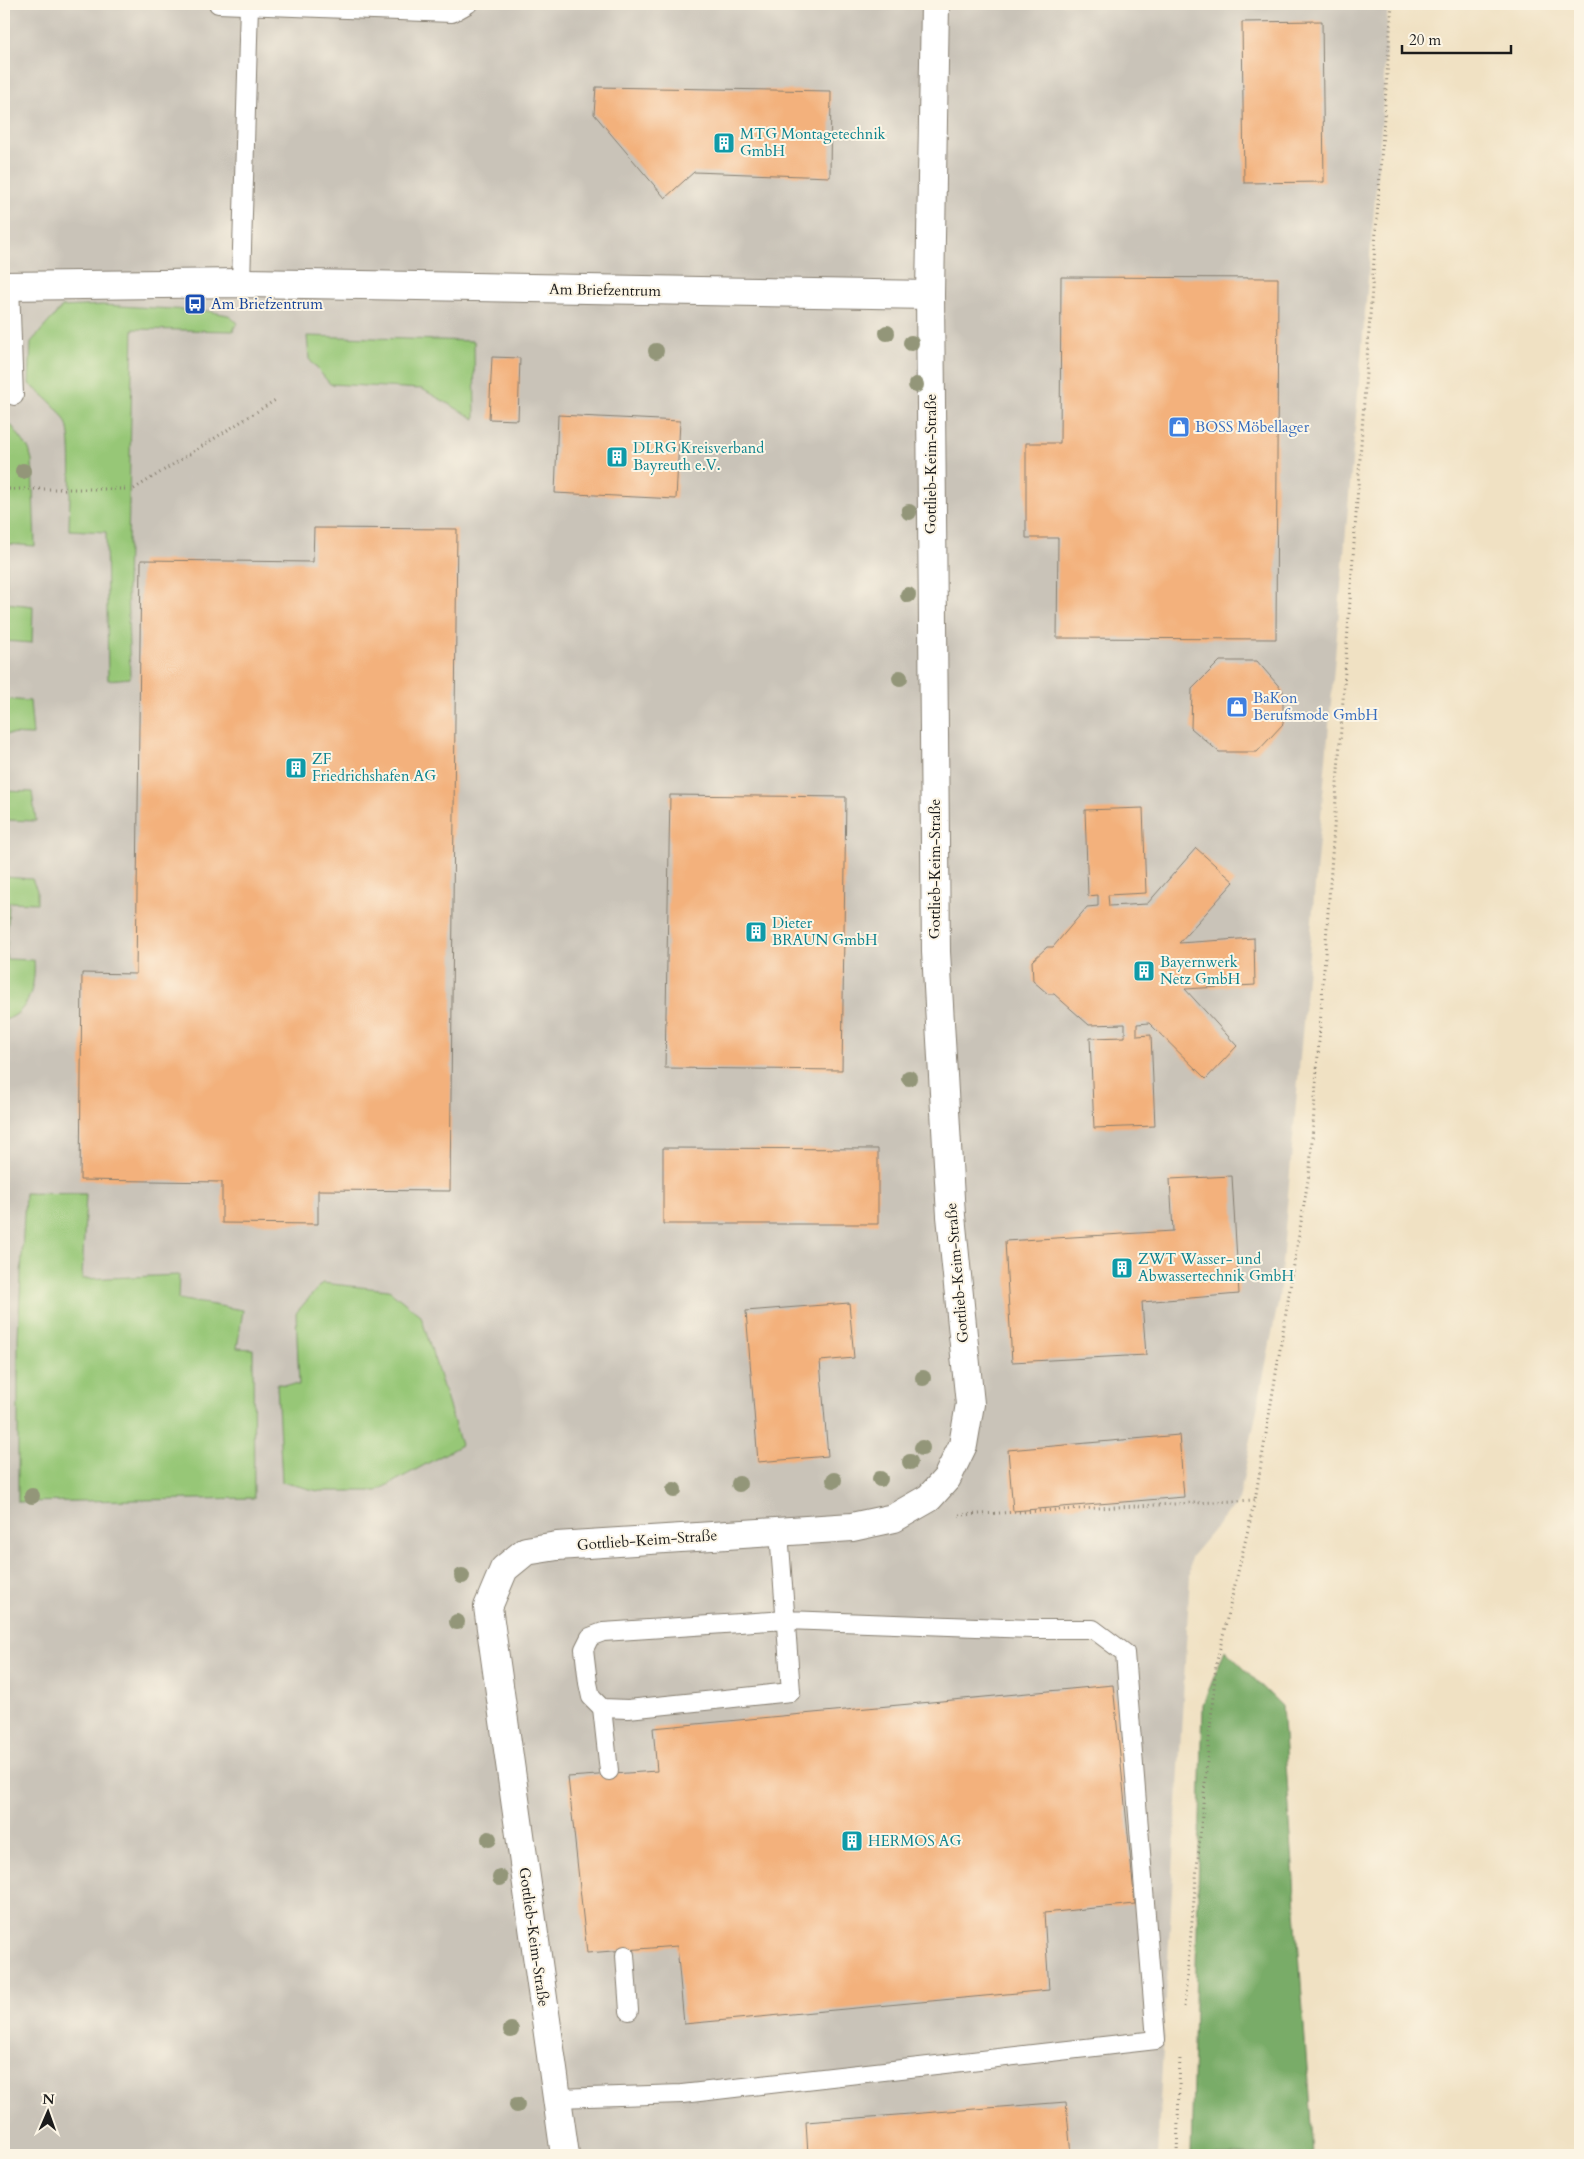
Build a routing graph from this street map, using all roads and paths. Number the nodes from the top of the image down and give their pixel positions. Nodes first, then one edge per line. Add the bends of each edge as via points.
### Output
1 (218, 4) edge
2 (468, 4) edge
3 (935, 4) edge
4 (1392, 4) edge
5 (249, 5) junction
6 (241, 283) junction
7 (6, 285) edge
8 (930, 295) junction
9 (14, 396) dead end
10 (277, 399) dead end
11 (4, 489) edge
12 (1255, 1500) junction
13 (952, 1515) dead end
14 (779, 1532) junction
15 (786, 1620) junction
16 (602, 1708) junction
17 (609, 1770) dead end
18 (625, 1955) dead end
19 (1184, 2009) dead end
20 (629, 2011) dead end
21 (1180, 2048) dead end
22 (557, 2098) junction
23 (565, 2155) edge
24 (1177, 2155) edge

1 - 5 lane
2 - 5 lane via 452,13
3 - 8 street, Gottlieb-Keim-Straße
4 - 12 path via 1310,1168
5 - 6 lane
6 - 7 street, Am Briefzentrum
6 - 8 street, Am Briefzentrum
7 - 9 lane
8 - 14 street, Gottlieb-Keim-Straße via 936,952 951,1216 970,1404 963,1445 947,1478 929,1498 894,1518 852,1527
10 - 11 path via 134,490
12 - 13 path
12 - 19 path via 1216,1665
14 - 15 lane
14 - 22 street, Gottlieb-Keim-Straße via 557,1546 526,1551 504,1569 488,1607
15 - 16 lane via 792,1692 628,1709
15 - 16 lane via 603,1632 590,1637 584,1649 588,1683 591,1698
15 - 22 lane via 1093,1629 1125,1653 1156,2040 682,2094
16 - 17 lane
18 - 20 lane
21 - 24 path
22 - 23 street, Gottlieb-Keim-Straße

